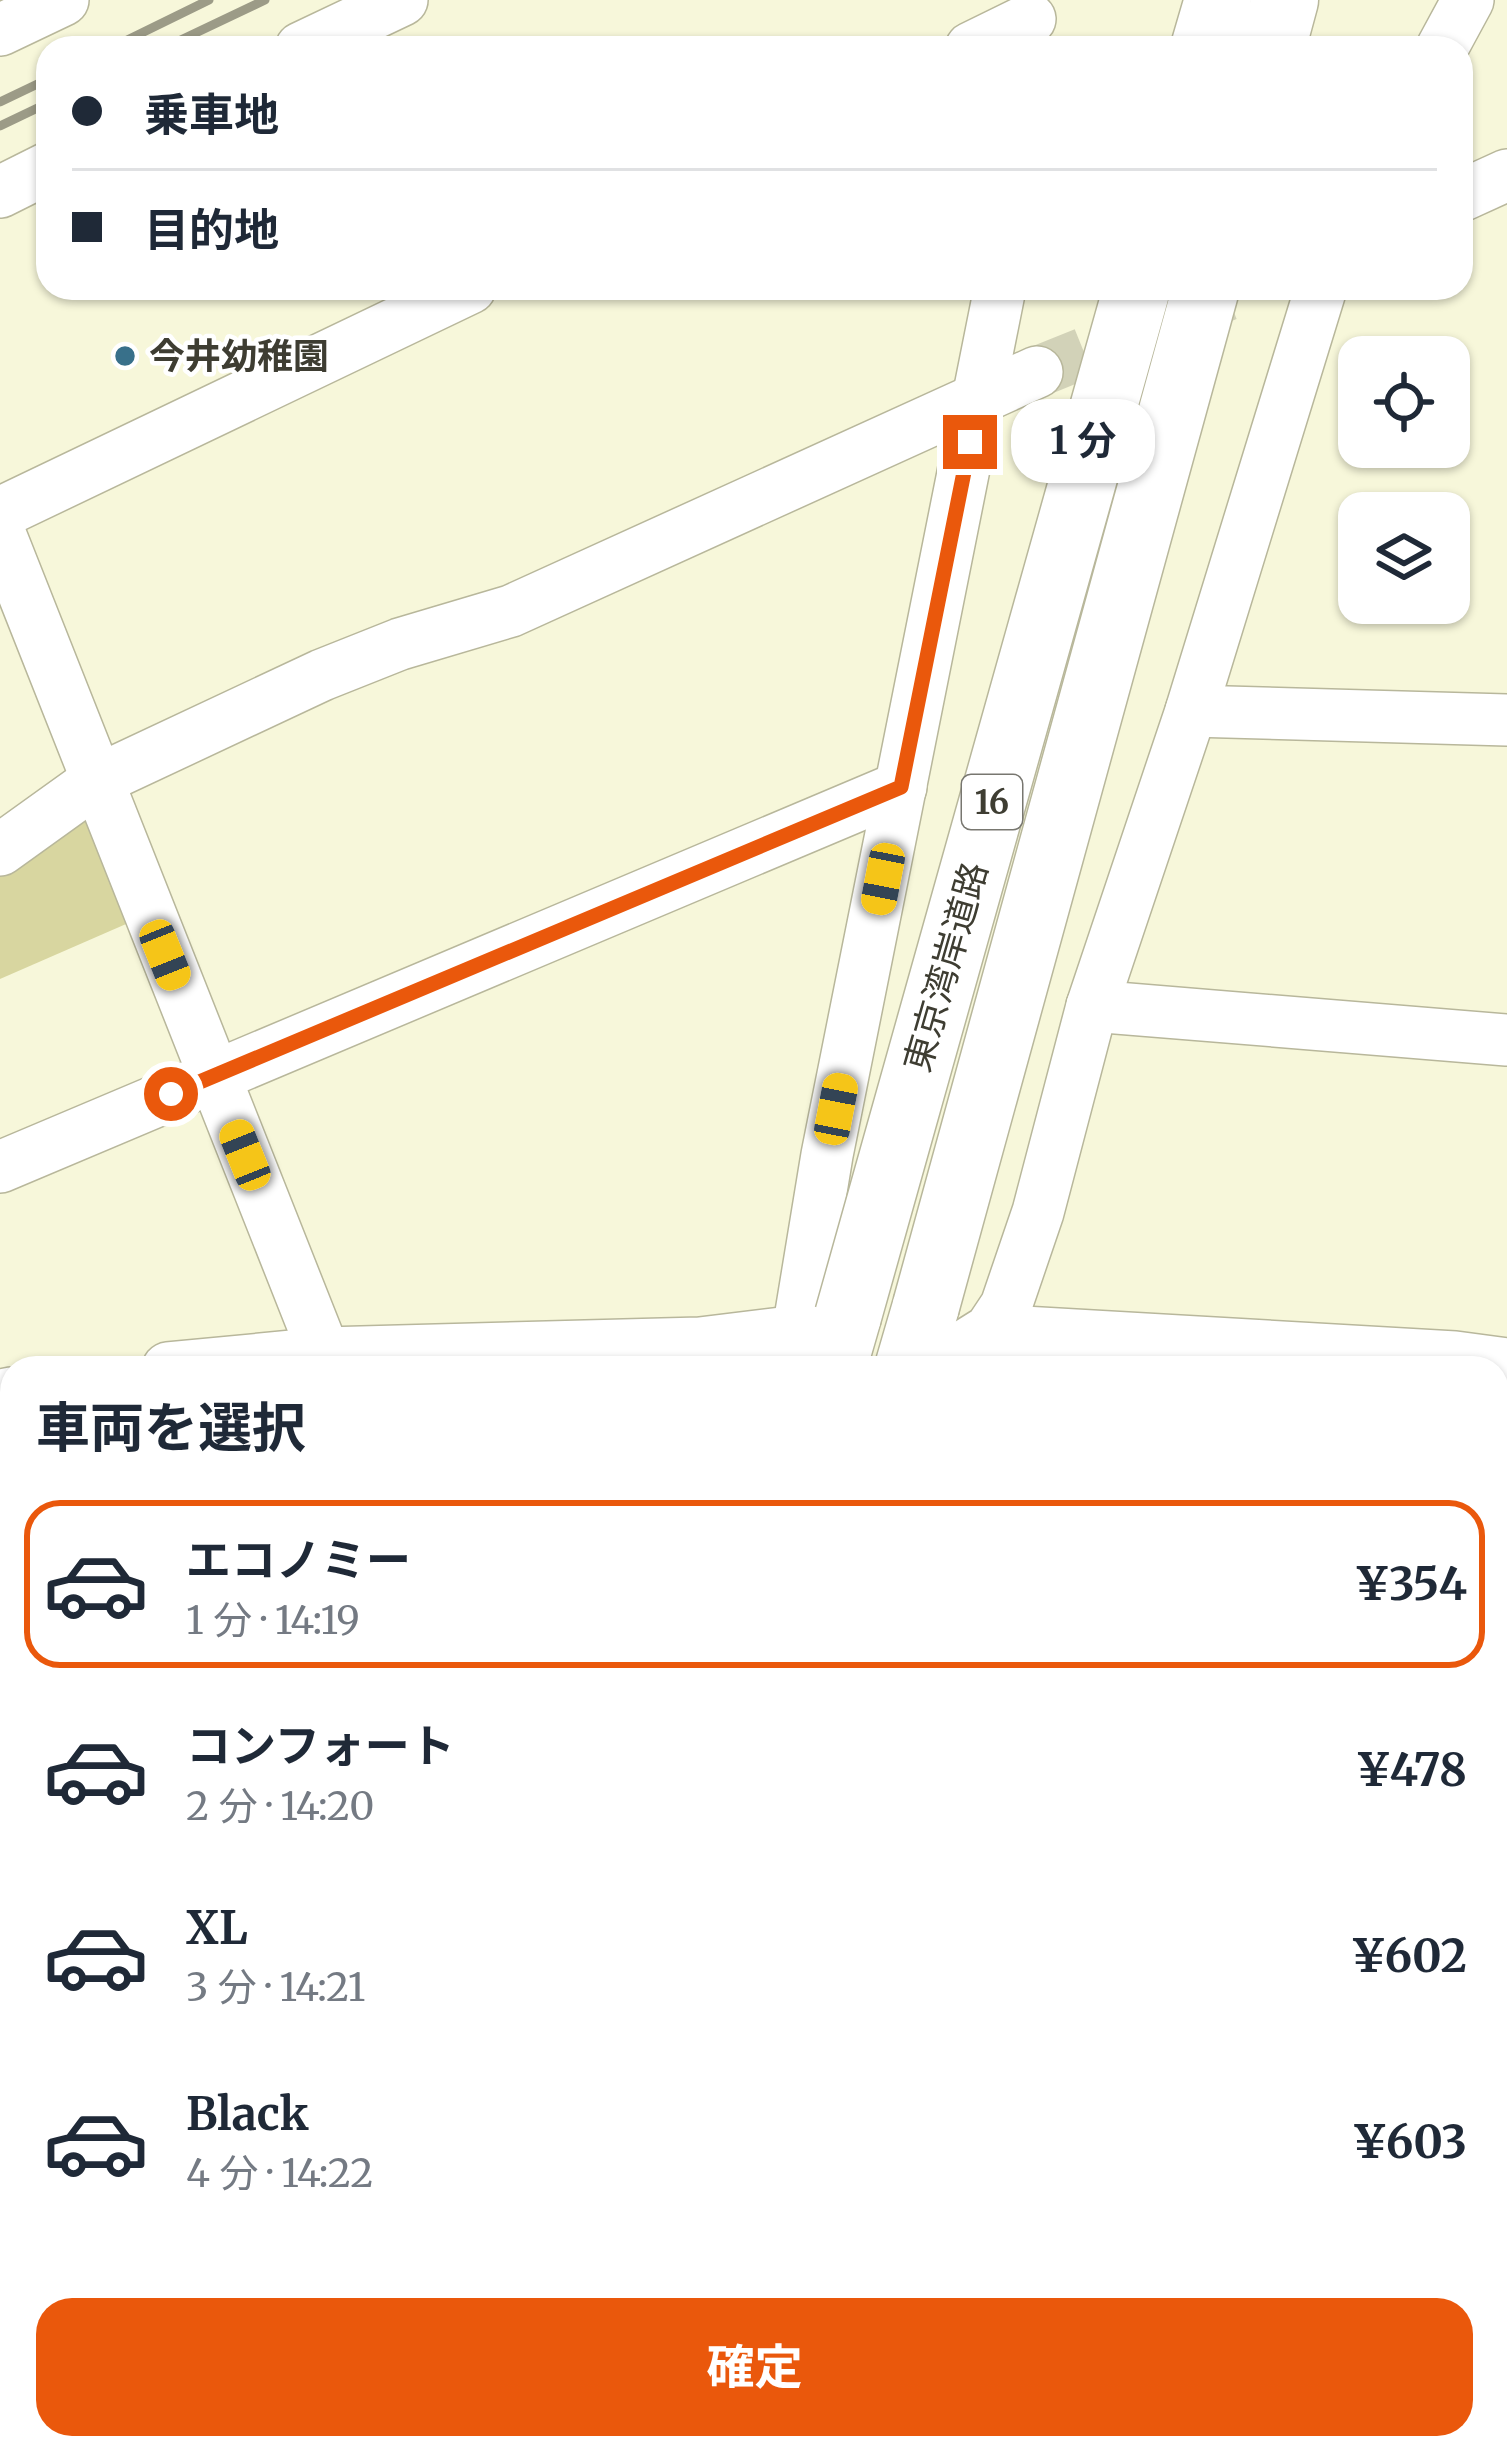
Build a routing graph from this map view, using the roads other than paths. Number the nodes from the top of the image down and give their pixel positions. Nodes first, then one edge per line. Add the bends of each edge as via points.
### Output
1 (402, 0) edge
2 (1468, 0) edge
3 (1032, 22) edge
4 (326, 36) edge
5 (999, 36) edge
6 (1448, 36) edge
7 (36, 174) edge
8 (1507, 176) edge
9 (1473, 191) edge
10 (0, 192) edge
11 (445, 300) edge
12 (998, 300) edge
13 (1133, 300) edge
14 (1203, 300) edge
15 (1317, 300) edge
16 (1037, 372) tunnel mouth
17 (979, 398) junction
18 (0, 513) edge
19 (0, 534) edge
20 (1191, 712) junction
21 (1507, 720) edge
22 (96, 781) junction
23 (901, 787) junction
24 (0, 850) edge
25 (1092, 1006) junction
26 (1507, 1040) edge
27 (214, 1076) junction
28 (0, 1166) edge
29 (990, 1330) junction
30 (829, 1343) edge
31 (915, 1344) edge
32 (324, 1352) junction
33 (285, 1356) edge
34 (1438, 1356) edge

1 - 4 street
2 - 6 street
3 - 5 street
7 - 10 street
8 - 9 street
11 - 18 street
12 - 17 street
13 - 30 highway, 東京湾岸道路 / 16, bridge
14 - 31 highway, 東京湾岸道路 / 16, bridge
15 - 20 street
16 - 17 street
17 - 22 street via 511,611 322,675
17 - 23 street
19 - 22 street
20 - 21 street
20 - 25 street
22 - 24 street
22 - 27 street
23 - 27 street
23 - 30 street via 826,1156
25 - 26 street
25 - 29 street via 1038,1212
27 - 28 street
27 - 32 street
29 - 31 street via 966,1345
29 - 34 street
30 - 32 street
32 - 33 street

